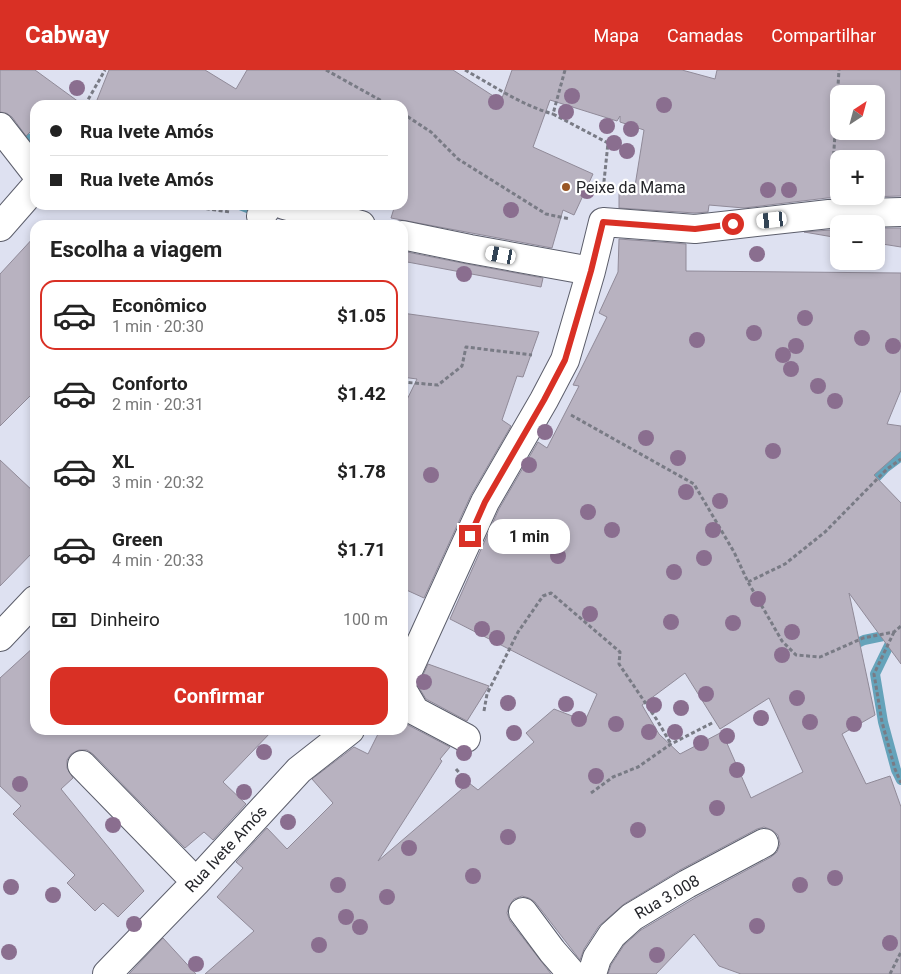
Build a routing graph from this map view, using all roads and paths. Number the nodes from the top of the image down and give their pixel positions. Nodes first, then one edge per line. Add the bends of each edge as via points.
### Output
1 (105, 70) edge
2 (326, 70) edge
3 (465, 70) edge
4 (565, 70) edge
5 (839, 70) edge
6 (88, 100) edge
7 (380, 100) edge
8 (553, 114) junction
9 (408, 117) edge
10 (0, 127) edge
11 (30, 166) edge
12 (30, 193) edge
13 (277, 210) edge
14 (901, 212) edge
15 (829, 214) junction
16 (333, 220) edge
17 (601, 222) junction
18 (0, 228) edge
19 (408, 236) edge
20 (591, 271) junction
21 (565, 360) junction
22 (408, 382) edge
23 (544, 400) junction
24 (901, 459) edge
25 (748, 582) junction
26 (30, 605) edge
27 (901, 626) edge
28 (894, 632) junction
29 (0, 638) edge
30 (408, 671) edge
31 (408, 699) edge
32 (714, 722) dead end
33 (344, 735) edge
34 (466, 738) junction
35 (671, 744) junction
36 (82, 765) dead end
37 (467, 782) dead end
38 (901, 782) edge
39 (591, 793) dead end
40 (764, 843) dead end
41 (196, 882) junction
42 (523, 912) dead end
43 (901, 952) edge
44 (107, 974) edge
45 (572, 974) edge
46 (592, 974) edge
47 (890, 974) edge

1 - 6 path
2 - 7 path
3 - 8 path via 502,92
4 - 8 path
5 - 15 path
8 - 17 path via 608,143
9 - 17 path via 431,132 458,159 546,214
10 - 11 street
12 - 18 street
13 - 16 street
14 - 15 street
15 - 17 street via 695,229
17 - 20 street
19 - 20 street
20 - 21 street
21 - 22 path via 466,347 462,366 438,385
21 - 23 street
23 - 25 path via 694,484
23 - 30 street via 485,502
24 - 25 path via 825,532 785,564
25 - 28 path via 782,641 796,655 820,657 863,638
26 - 29 street
27 - 28 path
28 - 38 path via 874,674 882,722
31 - 34 street via 415,711
32 - 35 path
33 - 41 street, Rua Ivete Amós via 299,770
34 - 35 path via 484,710 487,694 518,632 542,596 551,593 620,652 619,664
34 - 37 path via 447,757
35 - 39 path
36 - 41 street
40 - 46 street, Rua 3.008 via 632,917 612,935 597,958
41 - 44 street, Rua Ivete Amós
42 - 45 street
43 - 47 path

